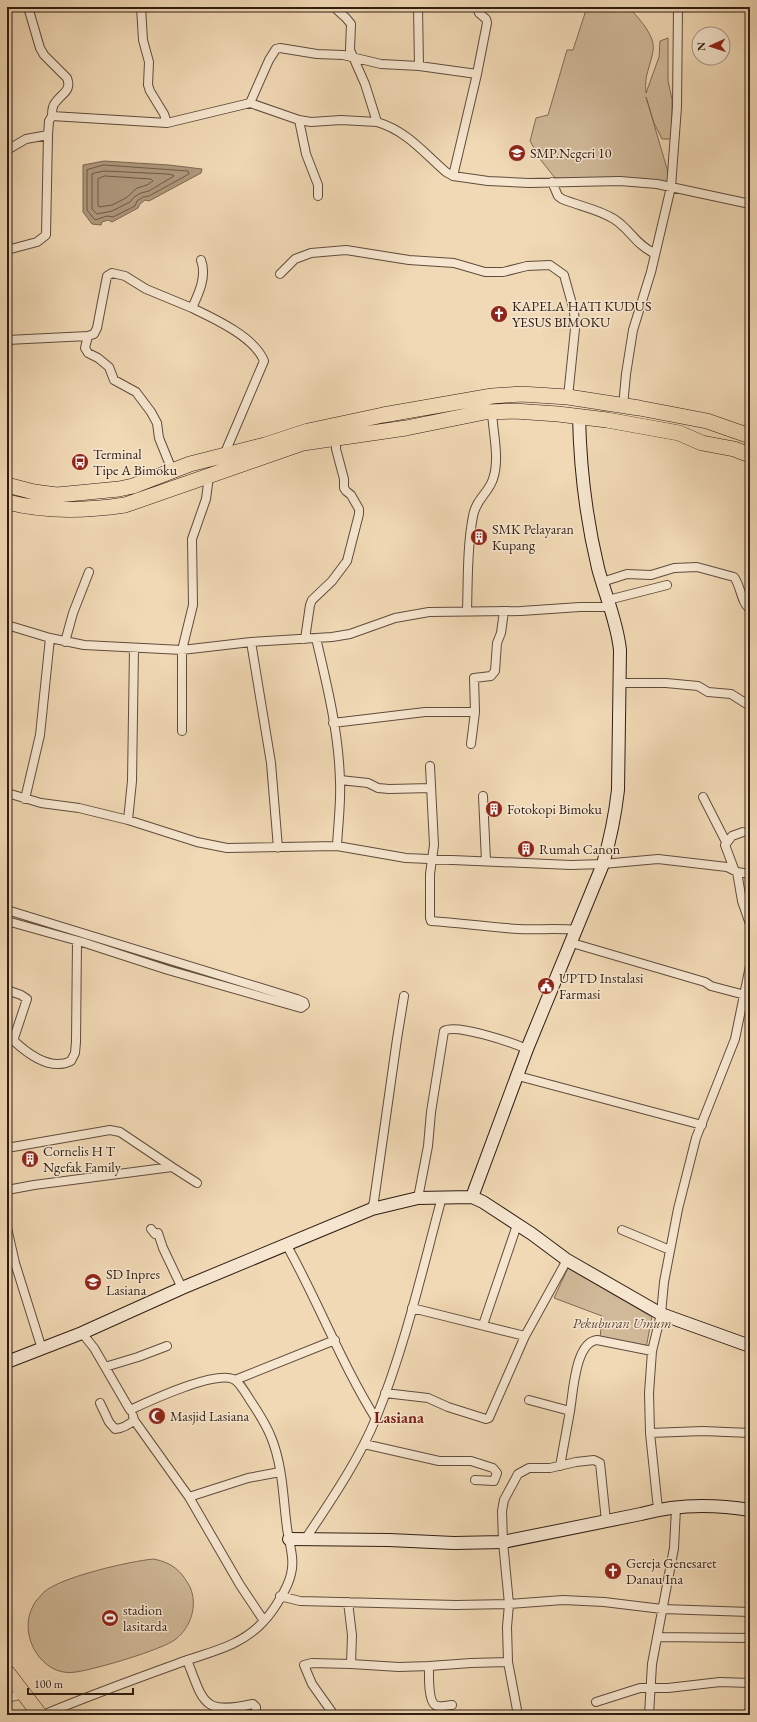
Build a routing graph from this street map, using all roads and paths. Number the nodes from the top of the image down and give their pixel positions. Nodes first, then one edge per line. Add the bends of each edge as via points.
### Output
1 (28, 7) edge
2 (142, 7) edge
3 (334, 7) edge
4 (418, 7) edge
5 (477, 7) edge
6 (678, 7) edge
7 (352, 57) junction
8 (419, 66) junction
9 (477, 74) junction
10 (250, 103) junction
11 (52, 116) junction
12 (299, 120) junction
13 (377, 122) junction
14 (166, 123) junction
15 (48, 135) junction
16 (7, 150) edge
17 (453, 176) junction
18 (552, 182) junction
19 (672, 187) junction
20 (318, 196) dead end
21 (750, 204) edge
22 (7, 250) edge
23 (654, 253) junction
24 (201, 260) dead end
25 (280, 274) dead end
26 (192, 308) junction
27 (88, 336) junction
28 (7, 340) edge
29 (568, 397) junction
30 (446, 403) junction
31 (623, 406) junction
32 (492, 412) junction
33 (579, 416) junction
34 (449, 419) junction
35 (750, 436) edge
36 (336, 438) junction
37 (750, 455) edge
38 (218, 456) junction
39 (172, 470) junction
40 (213, 475) junction
41 (7, 485) edge
42 (97, 492) junction
43 (7, 502) edge
44 (98, 508) junction
45 (89, 572) dead end
46 (602, 582) junction
47 (668, 585) dead end
48 (609, 604) junction
49 (750, 609) edge
50 (467, 611) junction
51 (504, 611) junction
52 (7, 625) edge
53 (50, 638) junction
54 (305, 638) junction
55 (316, 638) junction
56 (65, 642) junction
57 (251, 642) junction
58 (134, 648) junction
59 (182, 650) junction
60 (620, 683) junction
61 (750, 706) edge
62 (475, 712) junction
63 (333, 723) junction
64 (182, 731) dead end
65 (472, 744) dead end
66 (430, 766) dead end
67 (340, 780) junction
68 (431, 788) junction
69 (7, 793) edge
70 (483, 796) dead end
71 (703, 797) dead end
72 (25, 799) junction
73 (128, 820) junction
74 (743, 832) dead end
75 (726, 842) junction
76 (337, 846) junction
77 (278, 848) junction
78 (433, 858) junction
79 (486, 861) junction
80 (603, 864) junction
81 (736, 870) junction
82 (750, 874) edge
83 (7, 910) edge
84 (7, 921) edge
85 (750, 924) edge
86 (577, 930) junction
87 (77, 941) junction
88 (572, 943) junction
89 (750, 966) edge
90 (7, 990) edge
91 (745, 995) junction
92 (404, 996) dead end
93 (527, 1049) junction
94 (518, 1076) junction
95 (702, 1124) junction
96 (7, 1148) edge
97 (172, 1167) junction
98 (197, 1182) dead end
99 (7, 1190) edge
100 (472, 1197) junction
101 (418, 1198) junction
102 (442, 1198) junction
103 (372, 1209) junction
104 (517, 1225) junction
105 (7, 1228) edge
106 (151, 1230) dead end
107 (622, 1230) dead end
108 (286, 1244) junction
109 (670, 1250) junction
110 (567, 1260) junction
111 (182, 1288) junction
112 (412, 1308) junction
113 (661, 1314) junction
114 (483, 1325) junction
115 (82, 1333) junction
116 (525, 1336) junction
117 (335, 1340) junction
118 (166, 1346) dead end
119 (750, 1346) edge
120 (42, 1349) junction
121 (652, 1351) junction
122 (7, 1362) edge
123 (105, 1367) junction
124 (235, 1380) junction
125 (385, 1393) junction
126 (529, 1400) dead end
127 (100, 1403) dead end
128 (130, 1410) junction
129 (570, 1411) junction
130 (376, 1419) junction
131 (134, 1420) junction
132 (650, 1433) junction
133 (750, 1434) edge
134 (364, 1444) junction
135 (560, 1466) junction
136 (280, 1472) junction
137 (475, 1480) dead end
138 (189, 1497) junction
139 (676, 1508) junction
140 (658, 1509) junction
141 (750, 1510) edge
142 (606, 1521) junction
143 (306, 1538) junction
144 (288, 1539) junction
145 (503, 1542) junction
146 (280, 1596) junction
147 (348, 1602) junction
148 (509, 1604) junction
149 (662, 1608) junction
150 (750, 1612) edge
151 (264, 1621) junction
152 (657, 1636) junction
153 (750, 1638) edge
154 (187, 1660) junction
155 (508, 1662) junction
156 (351, 1664) junction
157 (429, 1666) junction
158 (7, 1672) edge
159 (750, 1683) edge
160 (650, 1689) junction
161 (23, 1694) junction
162 (7, 1698) edge
163 (596, 1702) dead end
164 (452, 1705) dead end
165 (216, 1711) edge
166 (40, 1715) edge
167 (43, 1715) edge
168 (256, 1715) edge
169 (334, 1715) edge
170 (518, 1715) edge
171 (649, 1715) edge

1 - 11 street via 40,48 68,81 67,92 54,103
2 - 14 street via 143,40 149,62 148,85 164,114
3 - 7 street via 350,24
4 - 8 street
5 - 9 street via 488,23
6 - 19 street via 677,107
7 - 8 street via 381,64
7 - 10 street via 276,49
7 - 13 street via 366,84
8 - 9 street
9 - 17 street
10 - 12 street
10 - 14 street
11 - 14 street
11 - 15 street
12 - 13 street
12 - 20 street via 306,154 318,185
13 - 17 street via 408,136
15 - 16 street via 26,139
15 - 22 street via 46,235 37,242
17 - 18 street via 488,181
18 - 19 street via 620,181
18 - 23 street via 562,199 615,219 639,244
19 - 21 street
19 - 23 street
23 - 31 street via 651,272 633,330
24 - 26 street via 204,268 203,277
25 - 29 street via 295,259 311,253 346,250 409,260 454,263 484,272 503,272 527,266 550,265 564,275 574,311 576,329
26 - 27 street via 146,289 125,276 112,273 108,276 96,332
26 - 38 street via 232,330 252,345 264,361
27 - 28 street
27 - 39 street via 88,353 110,367 114,380 136,392 151,412
29 - 30 highway via 521,394
29 - 31 highway
30 - 34 highway
30 - 38 highway via 308,431
31 - 35 highway via 707,421
32 - 33 highway via 514,411
32 - 34 highway
32 - 50 street via 495,473 487,492 477,502 473,515
33 - 37 highway via 679,433 702,443
33 - 46 street via 581,471
34 - 36 highway
36 - 40 highway via 295,445
36 - 54 street via 344,488 351,495 359,514 347,561 332,581 312,600
38 - 39 highway
38 - 40 highway
39 - 42 highway via 133,486
40 - 44 highway via 125,505
40 - 59 street via 192,539 193,605
41 - 42 highway via 57,495
42 - 44 highway
43 - 44 highway via 47,509
45 - 56 street
46 - 48 street
46 - 49 street via 627,574 651,575 669,569 697,567 734,577
47 - 48 street
48 - 51 street
48 - 60 street via 618,634
50 - 51 street
50 - 55 street via 417,613 350,634
51 - 62 street via 497,643 495,672 491,676 474,678
52 - 53 street
53 - 56 street
53 - 72 street via 40,735
54 - 55 street
54 - 57 street
55 - 63 street
56 - 58 street
57 - 59 street
57 - 77 street via 271,763
58 - 59 street
58 - 73 street via 132,781
59 - 64 street
60 - 61 street via 698,686 708,692 731,694
60 - 80 street via 617,798
62 - 63 street via 425,712
62 - 65 street
63 - 67 street
66 - 68 street
67 - 68 street via 368,783 389,789
67 - 76 street
68 - 78 street
69 - 72 street
70 - 79 street
71 - 75 street
72 - 73 street
73 - 77 street via 218,847
74 - 75 street via 732,836
75 - 81 street
76 - 77 street
76 - 78 street via 406,858
78 - 79 street
78 - 86 street via 430,880 432,921 496,928
79 - 80 street
80 - 81 street via 658,859
80 - 86 street
81 - 82 street
81 - 85 street
83 - 87 street via 282,994 304,1002 305,1005 301,1008
84 - 87 street
86 - 88 street
87 - 90 street via 76,1042 71,1061 45,1062 14,1041 26,998
88 - 91 street
88 - 93 street
89 - 91 street
91 - 95 street via 735,1039
92 - 103 street
93 - 94 street
93 - 101 street via 482,1034 455,1029 444,1031
94 - 95 street
94 - 100 street
95 - 109 street via 696,1138
96 - 97 street via 110,1130 120,1132
97 - 98 street
97 - 99 street
100 - 102 street
100 - 104 street
101 - 102 street
101 - 103 street
102 - 112 street
103 - 108 street
104 - 110 street
104 - 114 street
105 - 120 street
106 - 111 street via 155,1234 158,1233
107 - 109 street
108 - 111 street
108 - 117 street
109 - 113 street
110 - 113 street
110 - 116 street
111 - 115 street
112 - 114 street
112 - 125 street
113 - 119 street
113 - 121 street
114 - 116 street
115 - 120 street
115 - 123 street
116 - 125 street via 486,1420 428,1398
117 - 124 street
117 - 130 street via 354,1381
118 - 123 street
120 - 122 street
121 - 129 street via 592,1341 585,1347 576,1369
121 - 132 street
123 - 128 street
124 - 128 street via 220,1378 185,1386
124 - 136 street via 271,1436
125 - 130 street
126 - 129 street
127 - 131 street via 115,1429 123,1428
128 - 131 street
129 - 135 street
130 - 134 street
131 - 138 street
132 - 133 street via 703,1431
132 - 140 street
134 - 137 street via 440,1461 471,1461 492,1468 497,1473 494,1481
134 - 143 street
135 - 142 street via 594,1460 600,1463
135 - 145 street via 529,1468 516,1478 504,1500
136 - 138 street via 248,1478
136 - 144 street
138 - 151 street
139 - 140 street
139 - 141 street via 706,1505
139 - 149 street via 674,1548
140 - 142 street
142 - 145 street
143 - 144 street
143 - 145 street
144 - 146 street via 292,1552 292,1573
145 - 148 street
146 - 147 street via 300,1601
146 - 151 street
147 - 148 street
147 - 156 street via 352,1628
148 - 149 street via 563,1600
148 - 155 street
149 - 150 street
149 - 152 street
151 - 154 street via 244,1638 226,1648
152 - 153 street
152 - 160 street
154 - 165 street via 202,1697
154 - 167 street
155 - 157 street
155 - 170 street
156 - 157 street
156 - 169 street via 304,1665 312,1684
157 - 164 street via 433,1702 439,1706
158 - 161 highway
159 - 160 street via 720,1682
160 - 163 street via 640,1688
160 - 171 street
161 - 162 street
161 - 166 highway
165 - 168 street via 253,1704 256,1707

